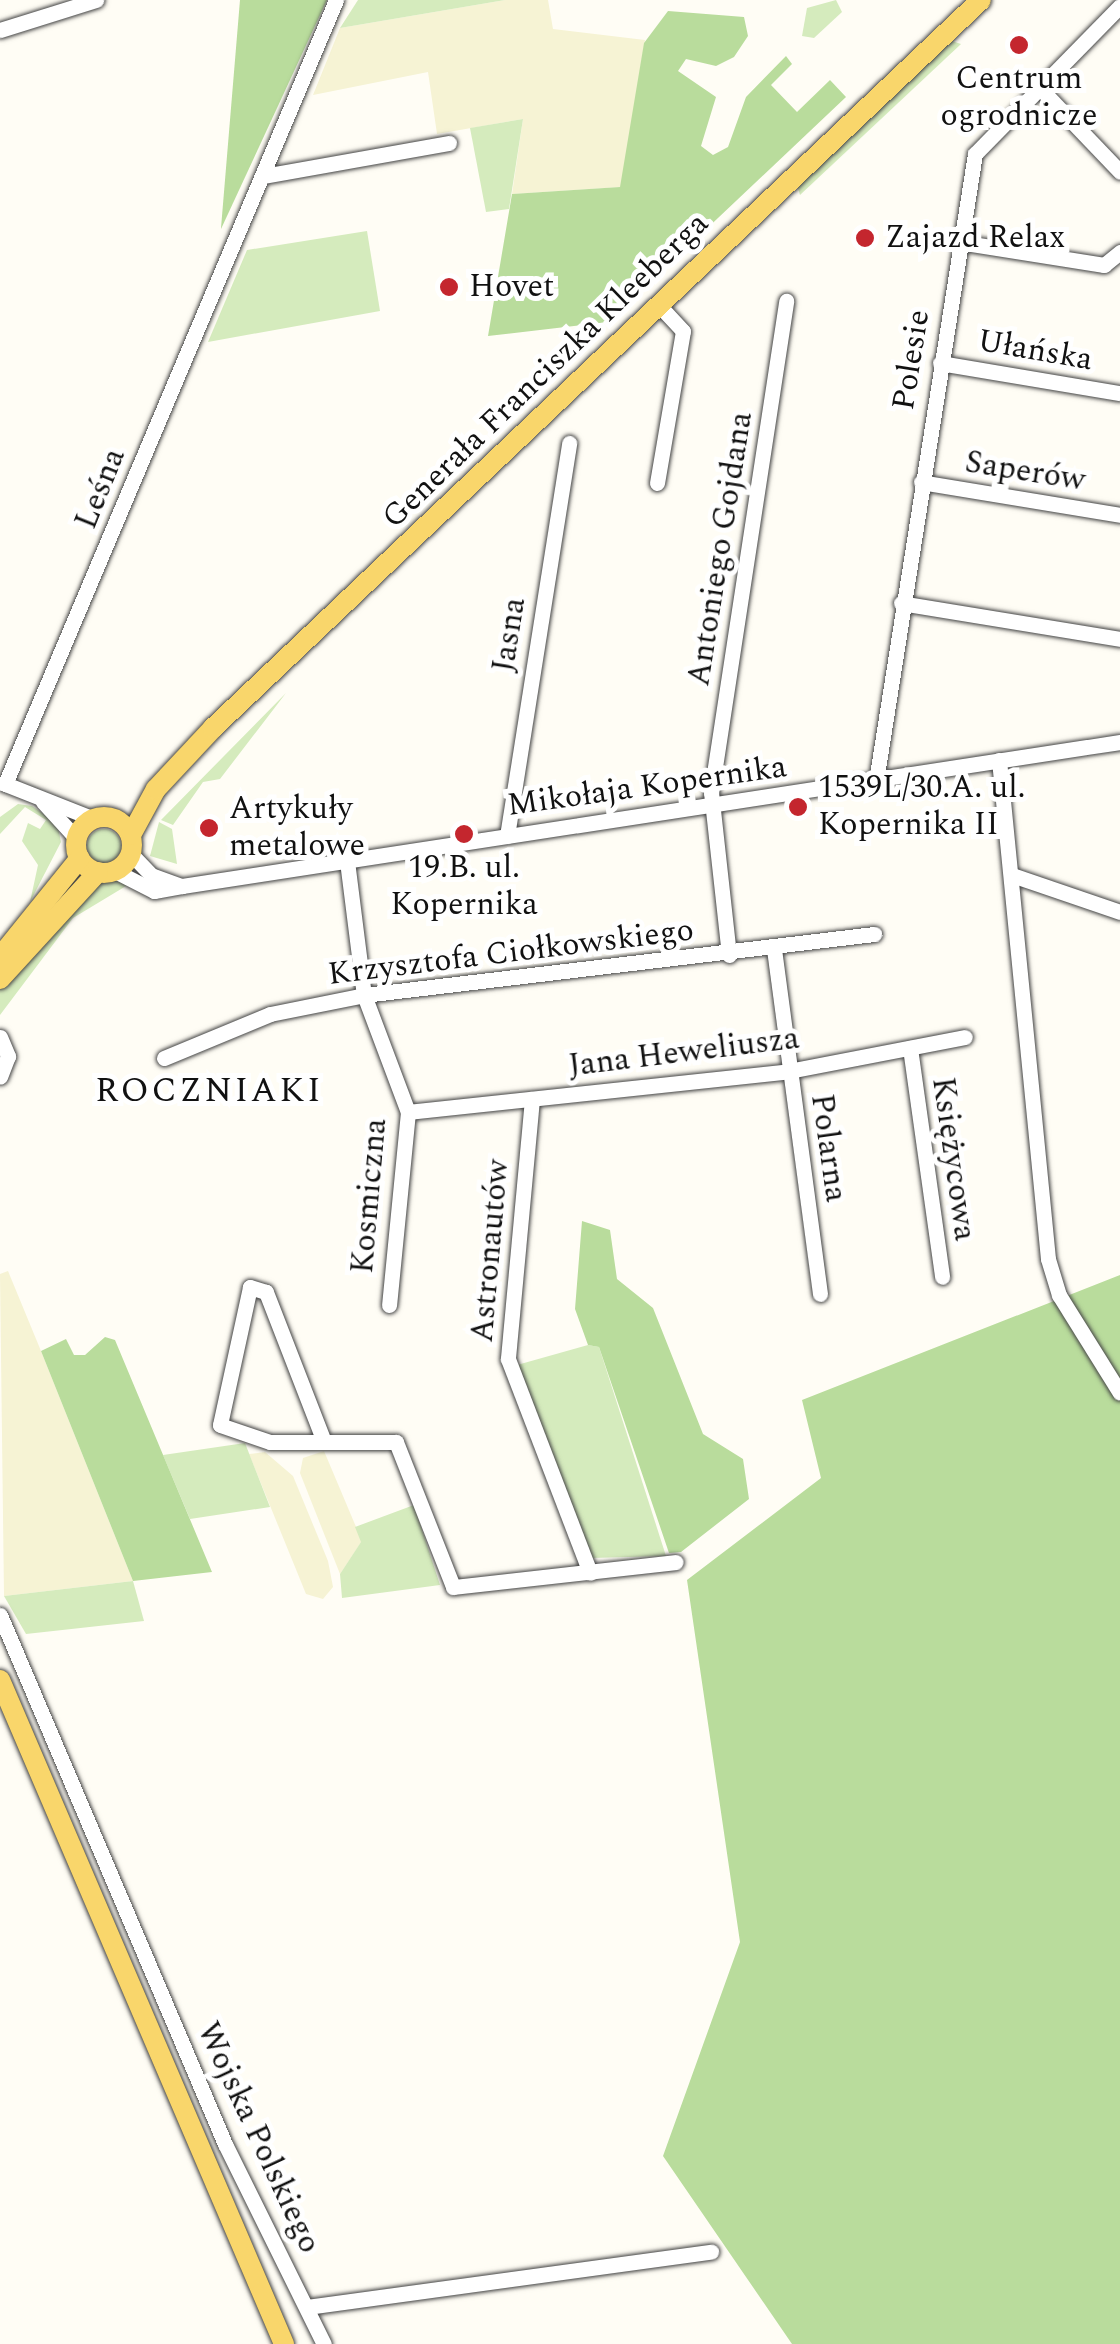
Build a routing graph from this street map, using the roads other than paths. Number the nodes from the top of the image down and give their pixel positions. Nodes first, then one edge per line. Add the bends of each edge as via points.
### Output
1 (96, 0) edge
2 (336, 0) edge
3 (980, 0) edge
4 (1120, 6) edge
5 (0, 30) edge
6 (1037, 84) junction
7 (449, 143) dead end
8 (1120, 172) edge
9 (263, 176) junction
10 (959, 242) junction
11 (1120, 252) edge
12 (786, 300) dead end
13 (658, 304) junction
14 (940, 362) junction
15 (1120, 393) edge
16 (569, 443) dead end
17 (920, 482) junction
18 (657, 483) dead end
19 (1120, 515) edge
20 (900, 604) junction
21 (1120, 638) edge
22 (1120, 742) edge
23 (999, 760) junction
24 (876, 781) junction
25 (156, 789) junction
26 (43, 802) junction
27 (712, 806) junction
28 (104, 819) junction
29 (508, 836) junction
30 (131, 845) junction
31 (78, 848) junction
32 (347, 861) junction
33 (107, 871) junction
34 (1015, 876) junction
35 (182, 886) junction
36 (1120, 912) edge
37 (874, 934) dead end
38 (774, 950) junction
39 (728, 955) junction
40 (0, 957) edge
41 (0, 979) edge
42 (364, 995) junction
43 (964, 1036) dead end
44 (0, 1037) edge
45 (910, 1048) junction
46 (164, 1058) dead end
47 (789, 1070) junction
48 (0, 1073) edge
49 (532, 1098) junction
50 (408, 1112) junction
51 (942, 1278) dead end
52 (820, 1294) dead end
53 (389, 1304) dead end
54 (1120, 1393) edge
55 (322, 1439) junction
56 (676, 1562) dead end
57 (590, 1573) junction
58 (0, 1615) edge
59 (0, 1680) edge
60 (711, 2252) dead end
61 (306, 2308) junction
62 (284, 2344) edge
63 (324, 2344) edge

1 - 5 street
2 - 9 street, Leśna
3 - 13 main road, Generała Franciszka Kleeberga
4 - 6 street, Polesie
6 - 8 street
6 - 10 street, Polesie via 978,147
7 - 9 street
9 - 26 street, Leśna via 5,784
10 - 11 street via 1104,266
10 - 14 street, Polesie
12 - 27 street, Antoniego Gojdana
13 - 18 street via 682,331
13 - 25 main road, Generała Franciszka Kleeberga
14 - 15 street, Ułańska
14 - 17 street, Polesie
16 - 29 street, Jasna
17 - 19 street, Saperów
17 - 20 street, Polesie
20 - 21 street
20 - 24 street, Polesie
22 - 23 street, Mikołaja Kopernika
23 - 24 street, Mikołaja Kopernika
23 - 34 street
24 - 27 street, Mikołaja Kopernika
25 - 28 main road, Generała Franciszka Kleeberga
25 - 30 main road, Generała Franciszka Kleeberga
26 - 28 street, Leśna
26 - 31 street, Leśna
27 - 29 street, Mikołaja Kopernika
27 - 39 street
28 - 30 main road
28 - 31 main road, Generała Franciszka Kleeberga
29 - 32 street, Mikołaja Kopernika
30 - 33 main road, Generała Franciszka Kleeberga
30 - 35 street via 151,875
31 - 33 main road
31 - 40 main road
32 - 35 street, Mikołaja Kopernika
32 - 42 street, Kosmiczna
33 - 35 street, Mikołaja Kopernika via 154,892
33 - 41 main road
34 - 36 street
34 - 54 street via 1050,1270
37 - 38 street, Krzysztofa Ciołkowskiego
38 - 39 street, Krzysztofa Ciołkowskiego
38 - 47 street, Polarna
39 - 42 street, Krzysztofa Ciołkowskiego
42 - 46 street, Krzysztofa Ciołkowskiego via 270,1014
42 - 50 street, Kosmiczna
43 - 45 street, Jana Heweliusza
44 - 48 street via 8,1056
45 - 47 street, Jana Heweliusza
45 - 51 street, Księżycowa
47 - 49 street, Jana Heweliusza
47 - 52 street, Polarna
49 - 50 street, Jana Heweliusza
49 - 57 street, Astronautów via 508,1359
50 - 53 street, Kosmiczna
55 - 55 street via 229,1433 217,1412 250,1287 266,1292
55 - 57 street via 396,1442 453,1587
56 - 57 street
58 - 61 street, Wojska Polskiego via 225,2144
59 - 62 main road, Wojska Polskiego
60 - 61 street
61 - 63 street, Wojska Polskiego

